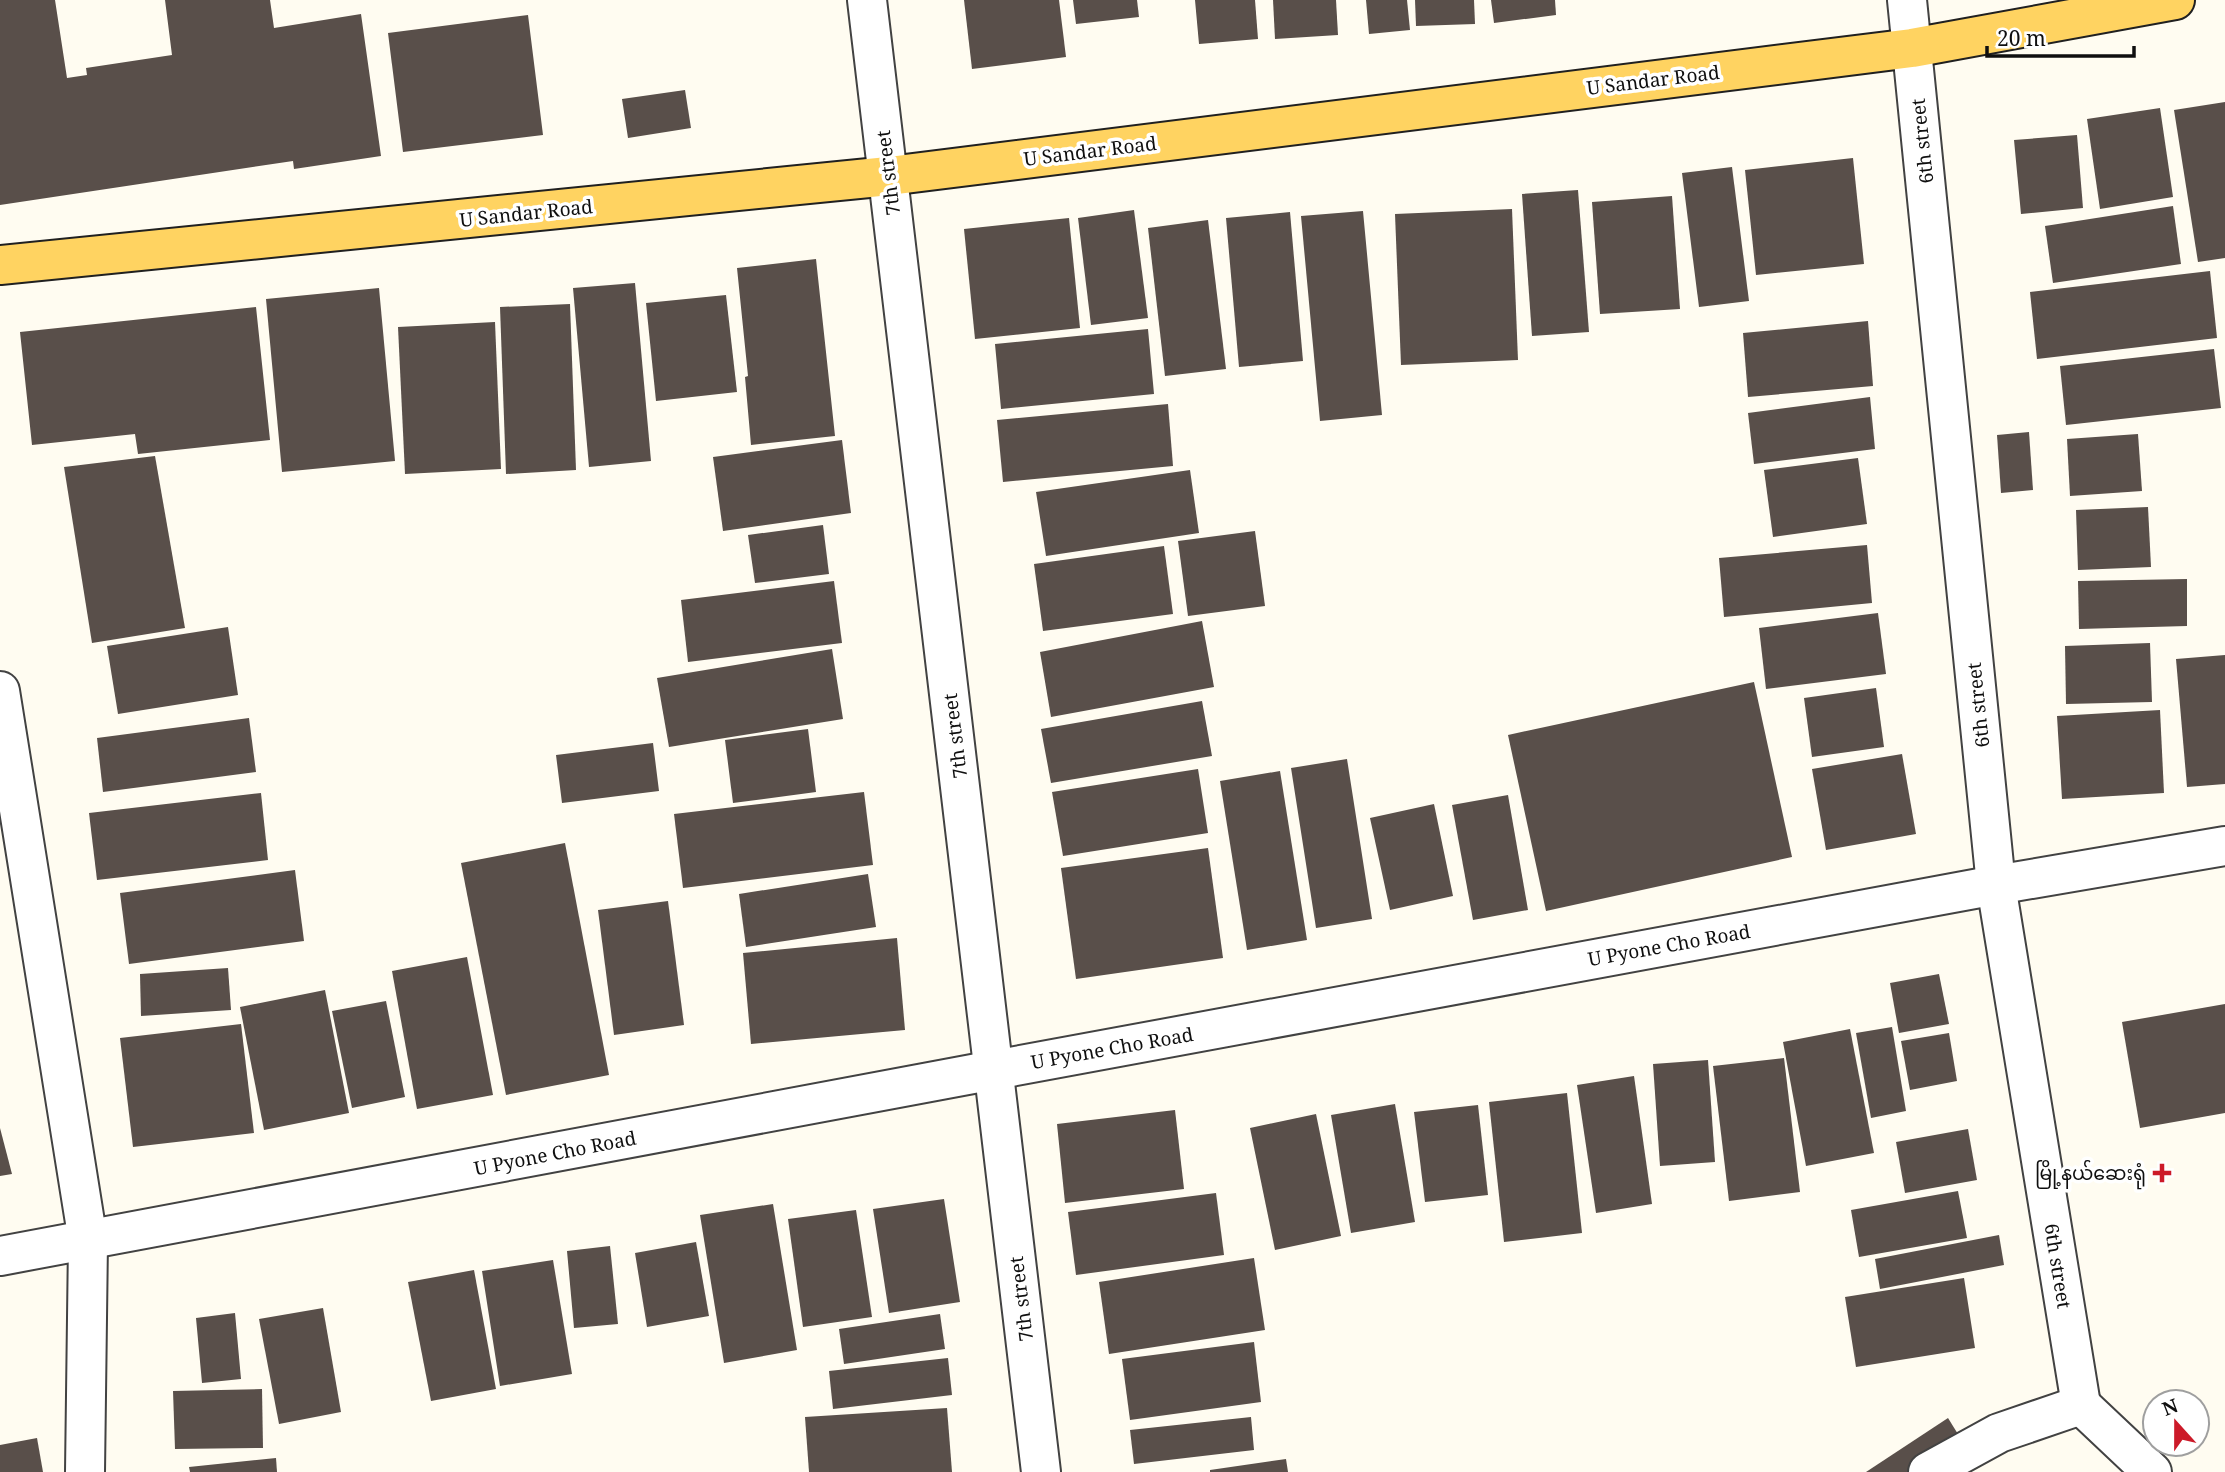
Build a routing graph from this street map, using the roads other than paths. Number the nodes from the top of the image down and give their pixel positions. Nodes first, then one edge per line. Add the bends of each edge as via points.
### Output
1 (867, 0) edge
2 (1907, 0) edge
3 (2175, 0) edge
4 (1912, 48) junction
5 (889, 176) junction
6 (0, 265) edge
7 (0, 691) edge
8 (2225, 846) edge
9 (1996, 885) junction
10 (994, 1070) junction
11 (88, 1241) junction
12 (0, 1256) edge
13 (2081, 1405) junction
14 (85, 1472) edge
15 (1041, 1472) edge
16 (1928, 1472) edge
17 (2152, 1472) edge

1 - 5 street, 7th street
2 - 4 street, 6th street
3 - 4 main road, U Sandar Road
4 - 5 main road, U Sandar Road
4 - 9 street, 6th street
5 - 6 main road, U Sandar Road
5 - 10 street, 7th street
7 - 11 street
8 - 9 street, U Pyone Cho Road
9 - 10 street, U Pyone Cho Road
9 - 13 street, 6th street
10 - 11 street, U Pyone Cho Road
10 - 15 street, 7th street
11 - 12 street, U Pyone Cho Road
11 - 14 street
13 - 16 street via 1999,1433
13 - 17 street

